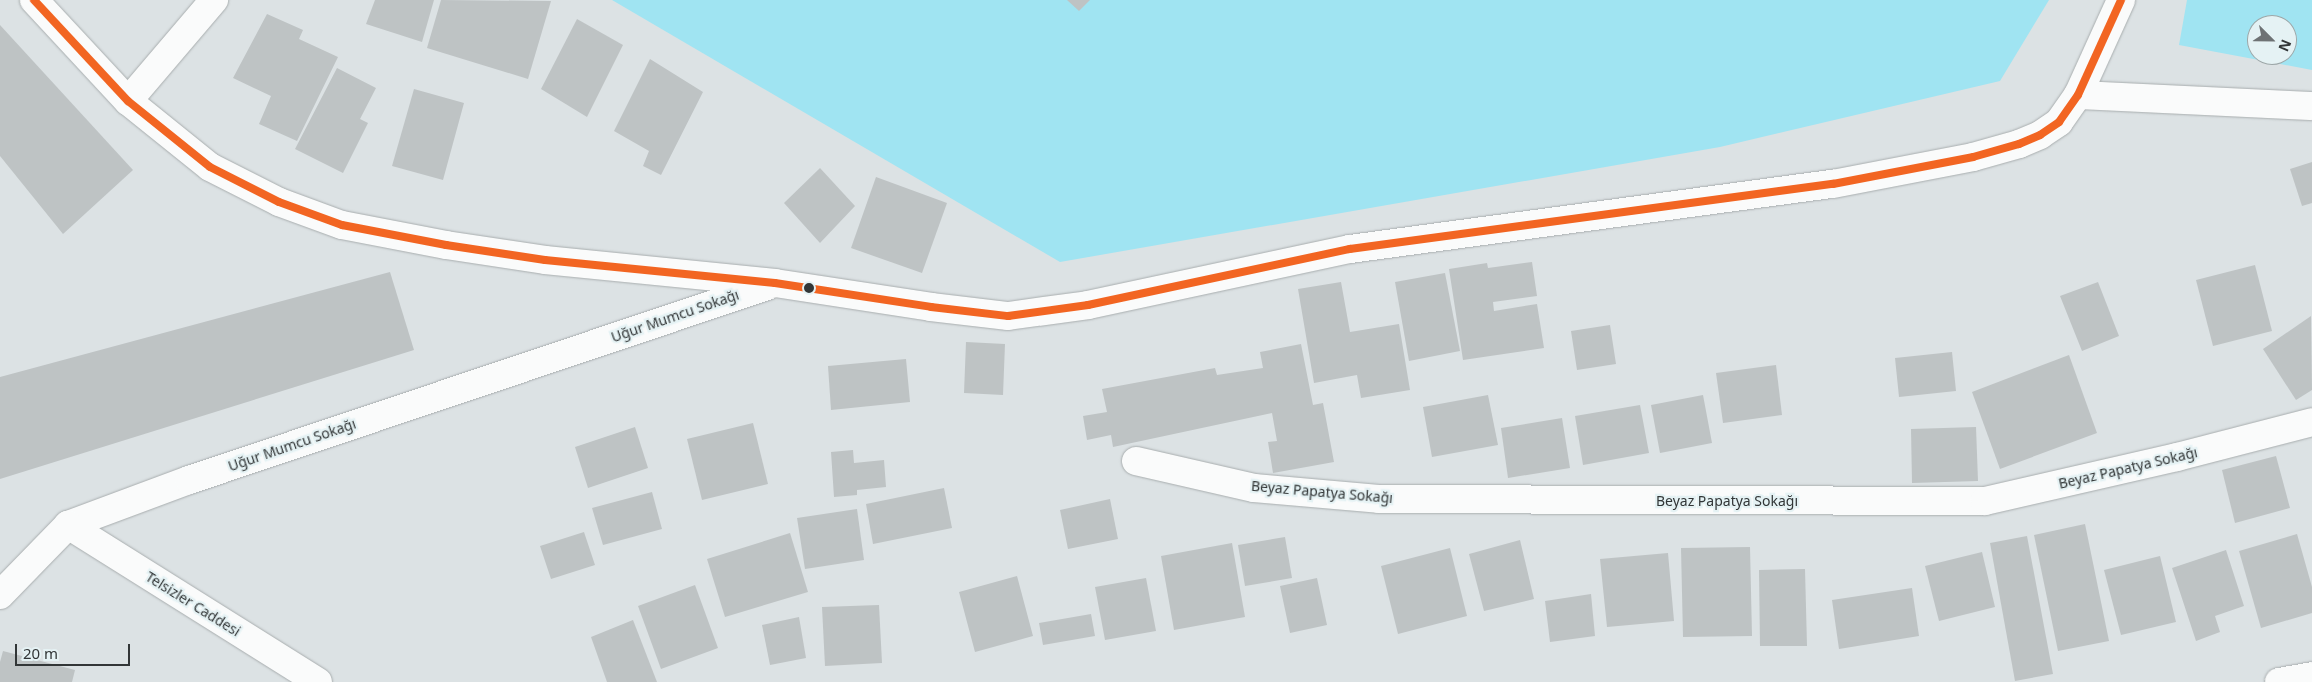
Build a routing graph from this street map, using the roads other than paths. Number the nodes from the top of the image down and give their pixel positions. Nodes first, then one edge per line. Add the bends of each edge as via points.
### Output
1 (34, 0) edge
2 (214, 0) edge
3 (2121, 0) edge
4 (2078, 95) junction
5 (128, 101) junction
6 (2312, 106) edge
7 (775, 283) junction
8 (2312, 422) edge
9 (1136, 461) dead end
10 (68, 525) junction
11 (0, 595) edge
12 (2312, 676) edge
13 (318, 682) edge
14 (2279, 682) edge

1 - 5 street
2 - 5 street
3 - 4 street, Uğur Mumcu Sokağı
4 - 6 street
4 - 7 street, Uğur Mumcu Sokağı via 2059,122 2040,135 1974,157 1833,184 1350,249 1088,304 1008,316
5 - 7 street via 210,167 279,202 342,225 545,260
7 - 10 street, Uğur Mumcu Sokağı via 189,480
8 - 9 street, Beyaz Papatya Sokağı via 1985,501 1379,499 1254,488
10 - 11 street, Uğur Mumcu Sokağı
10 - 13 street, Telsizler Caddesi
12 - 14 street

